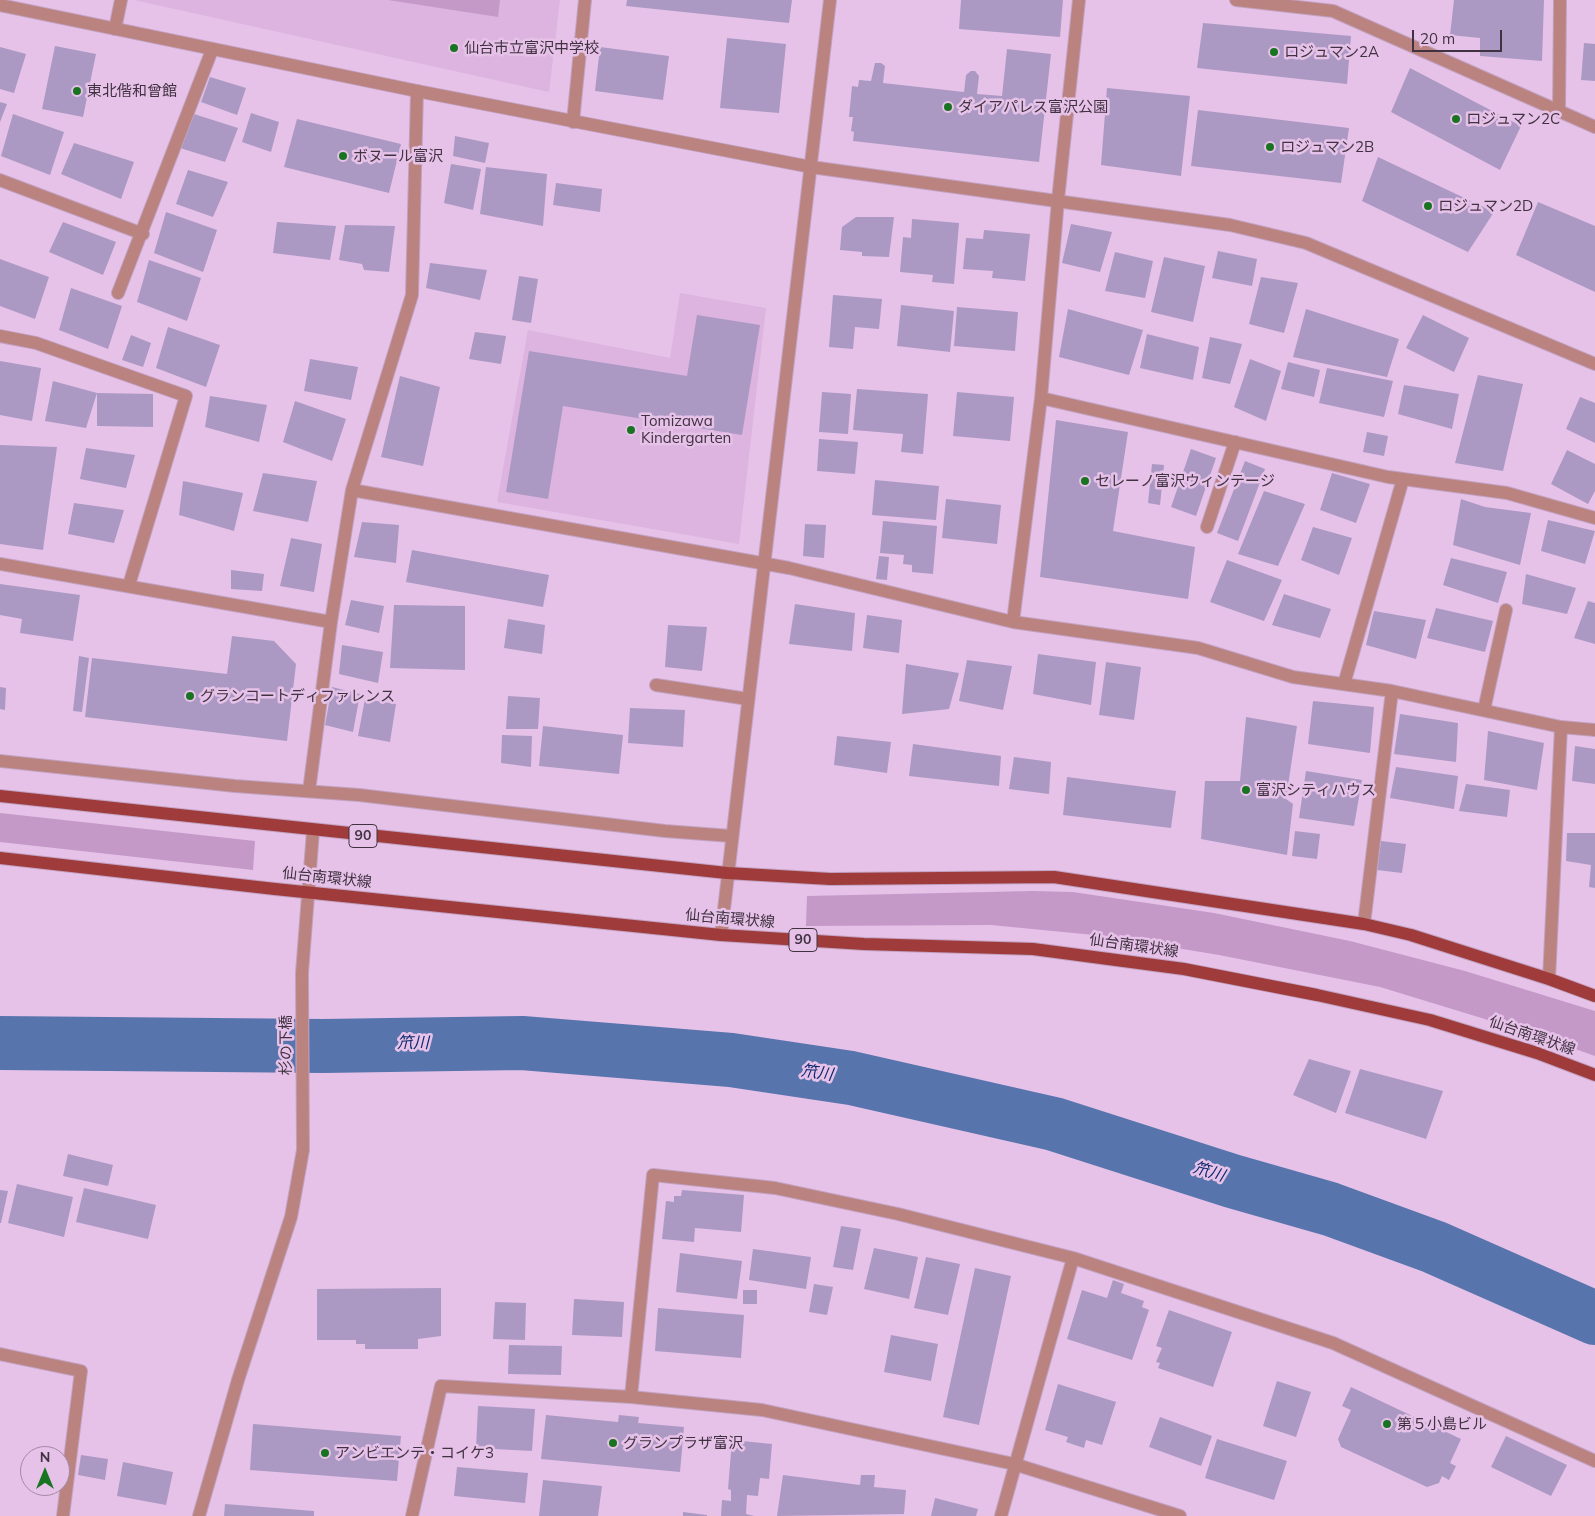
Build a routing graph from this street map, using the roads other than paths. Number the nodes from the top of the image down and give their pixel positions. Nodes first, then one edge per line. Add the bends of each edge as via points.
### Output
1 (121, 0) edge
2 (585, 0) edge
3 (830, 0) edge
4 (1080, 0) edge
5 (1236, 0) edge
6 (1560, 0) edge
7 (0, 5) edge
8 (1333, 6) edge
9 (115, 30) junction
10 (212, 50) junction
11 (417, 91) junction
12 (1559, 111) junction
13 (573, 122) junction
14 (1595, 127) edge
15 (811, 167) junction
16 (0, 180) edge
17 (1058, 200) junction
18 (143, 234) junction
19 (118, 293) dead end
20 (0, 336) edge
21 (1595, 364) edge
22 (1041, 398) junction
23 (1235, 442) junction
24 (1403, 479) junction
25 (352, 490) junction
26 (1595, 518) edge
27 (1207, 527) dead end
28 (0, 564) edge
29 (766, 564) junction
30 (129, 585) junction
31 (1506, 610) dead end
32 (331, 622) junction
33 (1013, 622) junction
34 (1344, 684) junction
35 (656, 685) dead end
36 (1392, 691) junction
37 (748, 699) junction
38 (1484, 710) junction
39 (1561, 727) junction
40 (1595, 730) edge
41 (0, 761) edge
42 (309, 791) junction
43 (0, 796) edge
44 (313, 830) junction
45 (732, 836) junction
46 (0, 858) edge
47 (727, 873) junction
48 (307, 892) junction
49 (1364, 924) junction
50 (721, 935) junction
51 (1549, 979) junction
52 (1595, 996) edge
53 (1595, 1076) edge
54 (1073, 1258) junction
55 (0, 1354) edge
56 (631, 1397) junction
57 (1595, 1461) edge
58 (1014, 1464) junction
59 (63, 1516) edge
60 (198, 1516) edge
61 (412, 1516) edge
62 (1001, 1516) edge
63 (1180, 1516) edge

1 - 9 street
2 - 13 street
3 - 15 street
4 - 17 street
5 - 8 street
6 - 12 street
7 - 9 street
8 - 12 street
9 - 10 street
10 - 11 street
10 - 18 street
11 - 13 street
11 - 25 street via 412,295
12 - 14 street
13 - 15 street
15 - 17 street
15 - 29 street
16 - 18 street
17 - 21 street via 1230,226 1306,243
17 - 22 street
18 - 19 street
20 - 30 street via 36,343 186,396
22 - 23 street
22 - 33 street
23 - 24 street
23 - 27 street
24 - 26 street via 1507,493
24 - 34 street
25 - 29 street
25 - 32 street
28 - 30 street
29 - 33 street
29 - 37 street
30 - 32 street
31 - 38 street
32 - 42 street
33 - 34 street via 1198,648 1293,677
34 - 36 street
35 - 37 street
36 - 38 street
36 - 49 street
37 - 45 street
38 - 39 street
39 - 40 street
39 - 51 street
41 - 42 street
42 - 45 street
43 - 44 main road, 90
44 - 47 main road, 90
44 - 48 street, 杉の下橋
45 - 47 street
46 - 48 main road, 仙台南環状線 / 90
47 - 49 main road, 90 via 830,879 1054,877
47 - 50 street
48 - 50 main road, 仙台南環状線 / 90
48 - 60 street, 杉の下橋 via 302,973 303,1150 292,1217 238,1380
49 - 51 main road, 90 via 1411,935
50 - 53 main road, 仙台南環状線 / 90 via 864,944 1032,949 1184,969 1430,1020 1537,1053
51 - 52 main road, 90
54 - 56 street via 898,1214 775,1188 653,1175
54 - 57 street via 1333,1343
54 - 58 street
55 - 59 street via 80,1371
56 - 58 street via 762,1410
56 - 61 street via 441,1386
58 - 62 street
58 - 63 street

